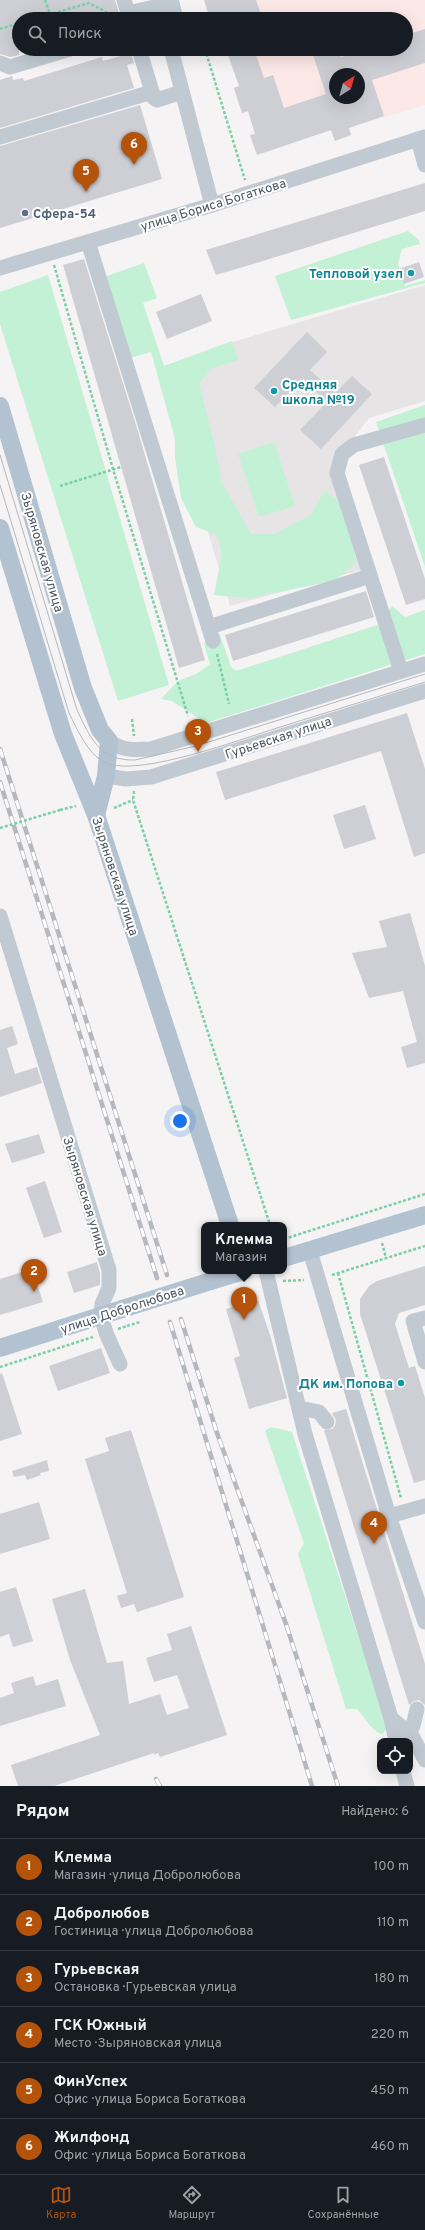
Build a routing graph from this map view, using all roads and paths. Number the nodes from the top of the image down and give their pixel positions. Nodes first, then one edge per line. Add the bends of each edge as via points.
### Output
1 (45, 0) edge
2 (127, 11) edge
3 (49, 12) edge
4 (56, 12) edge
5 (106, 12) edge
6 (174, 12) edge
7 (12, 26) edge
8 (0, 29) edge
9 (47, 56) edge
10 (141, 56) edge
11 (173, 56) edge
12 (207, 56) edge
13 (0, 63) edge
14 (152, 92) junction
15 (182, 92) junction
16 (0, 137) edge
17 (421, 138) edge
18 (424, 160) edge
19 (251, 178) dead end
20 (212, 205) junction
21 (88, 242) junction
22 (50, 253) junction
23 (0, 268) edge
24 (0, 406) edge
25 (425, 425) edge
26 (121, 467) dead end
27 (113, 470) junction
28 (60, 486) dead end
29 (0, 528) edge
30 (370, 576) junction
31 (211, 634) junction
32 (425, 664) edge
33 (401, 671) junction
34 (425, 692) edge
35 (229, 704) dead end
36 (188, 716) dead end
37 (132, 719) dead end
38 (63, 734) junction
39 (109, 741) junction
40 (135, 750) junction
41 (106, 776) junction
42 (134, 779) junction
43 (60, 810) dead end
44 (96, 815) junction
45 (0, 828) edge
46 (0, 916) edge
47 (425, 1194) edge
48 (425, 1215) edge
49 (229, 1222) edge
50 (269, 1222) edge
51 (287, 1238) edge
52 (310, 1250) junction
53 (287, 1257) edge
54 (338, 1273) dead end
55 (234, 1274) edge
56 (267, 1274) edge
57 (101, 1316) junction
58 (124, 1318) junction
59 (425, 1318) edge
60 (106, 1333) junction
61 (0, 1348) edge
62 (425, 1362) edge
63 (120, 1364) dead end
64 (0, 1367) edge
65 (299, 1408) junction
66 (327, 1422) dead end
67 (425, 1506) edge
68 (404, 1512) junction
69 (389, 1516) junction
70 (425, 1622) edge
71 (417, 1709) dead end
72 (400, 1735) edge
73 (425, 1760) edge
74 (404, 1774) edge
75 (407, 1786) edge

1 - 3 path
2 - 6 street via 172,2
4 - 5 path via 89,2
7 - 8 path
9 - 13 street via 10,67
10 - 14 street
11 - 15 street
12 - 19 path via 244,180
14 - 15 street via 157,100
14 - 16 street
15 - 20 street
17 - 18 street
17 - 20 street, улица Бориса Богаткова
20 - 21 street, улица Бориса Богаткова
21 - 22 street, улица Бориса Богаткова
21 - 31 street
22 - 23 street, улица Бориса Богаткова
22 - 27 path
24 - 39 main road, Зыряновская улица via 83,688 100,730
25 - 30 street via 354,445 342,454 338,464 337,473
26 - 27 path
27 - 28 path
27 - 36 path
29 - 38 main road, Зыряновская улица
30 - 31 street
30 - 33 street
31 - 35 path
32 - 33 street, Гурьевская улица
33 - 40 street, Гурьевская улица via 151,749
34 - 42 street, Гурьевская улица via 162,774
37 - 40 path
38 - 41 main road via 89,764
38 - 44 main road, Зыряновская улица
39 - 40 street, Гурьевская улица via 117,747
39 - 41 main road
41 - 42 street, Гурьевская улица via 115,779
41 - 44 main road
42 - 50 path via 134,800
43 - 45 path, bridge
44 - 49 main road, Зыряновская улица
46 - 57 street, Зыряновская улица via 108,1270 109,1288 102,1304
47 - 51 path
48 - 52 main road
52 - 53 main road
52 - 69 street
54 - 68 path
55 - 58 main road, улица Добролюбова, bridge via 211,1281
56 - 65 street
57 - 58 main road, улица Добролюбова
57 - 60 street
57 - 61 main road, улица Добролюбова
58 - 60 path
59 - 62 street via 413,1321
60 - 63 street
60 - 64 path
65 - 66 street via 319,1412
65 - 72 street via 391,1718
67 - 68 street
68 - 69 street
69 - 70 street
71 - 72 street via 413,1726
72 - 73 street via 412,1736
74 - 75 street

